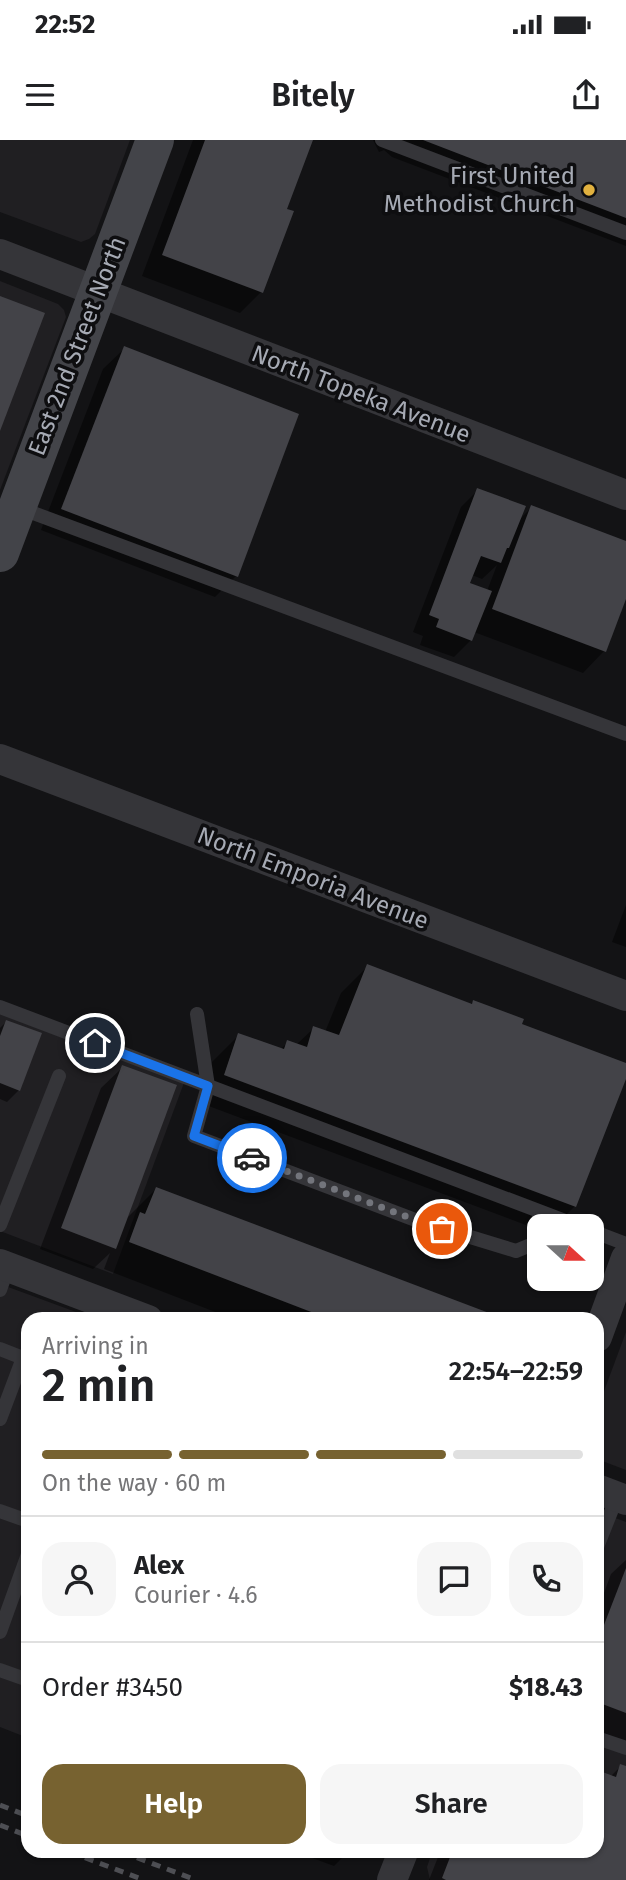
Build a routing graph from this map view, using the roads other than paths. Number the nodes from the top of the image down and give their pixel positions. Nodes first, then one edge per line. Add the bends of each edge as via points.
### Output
1 (155, 140) edge
2 (382, 140) edge
3 (626, 233) edge
4 (0, 254) edge
5 (97, 292) junction
6 (626, 495) edge
7 (8, 504) edge
8 (0, 553) edge
9 (626, 734) edge
10 (0, 759) edge
11 (626, 996) edge
12 (0, 1007) edge
13 (197, 1014) dead end
14 (58, 1076) dead end
15 (208, 1086) junction
16 (528, 1214) edge
17 (0, 1224) edge
18 (604, 1236) edge
19 (626, 1244) edge
20 (527, 1246) edge
21 (626, 1258) edge
22 (3, 1273) edge
23 (110, 1312) edge
24 (604, 1318) edge
25 (0, 1349) edge
26 (21, 1357) edge
27 (21, 1363) edge
28 (0, 1419) edge
29 (613, 1495) edge
30 (0, 1511) edge
31 (21, 1518) edge
32 (604, 1524) edge
33 (21, 1574) edge
34 (0, 1632) edge
35 (0, 1670) edge
36 (21, 1678) edge
37 (604, 1740) edge
38 (626, 1748) edge
39 (401, 1858) edge
40 (392, 1880) edge

1 - 5 street, East 2nd Street North
2 - 3 lane
4 - 5 street, North Topeka Avenue
5 - 6 street, North Topeka Avenue
5 - 7 street, East 2nd Street North
7 - 8 street, East 2nd Street North
7 - 9 lane
10 - 11 street, North Emporia Avenue
12 - 15 lane
13 - 15 lane
14 - 17 lane
15 - 16 lane
15 - 20 lane via 194,1136 418,1221 516,1251
18 - 19 lane
21 - 24 street
22 - 23 street
25 - 26 lane
27 - 28 lane
29 - 32 lane
30 - 31 lane
33 - 34 lane
35 - 36 lane
37 - 38 lane
39 - 40 street

